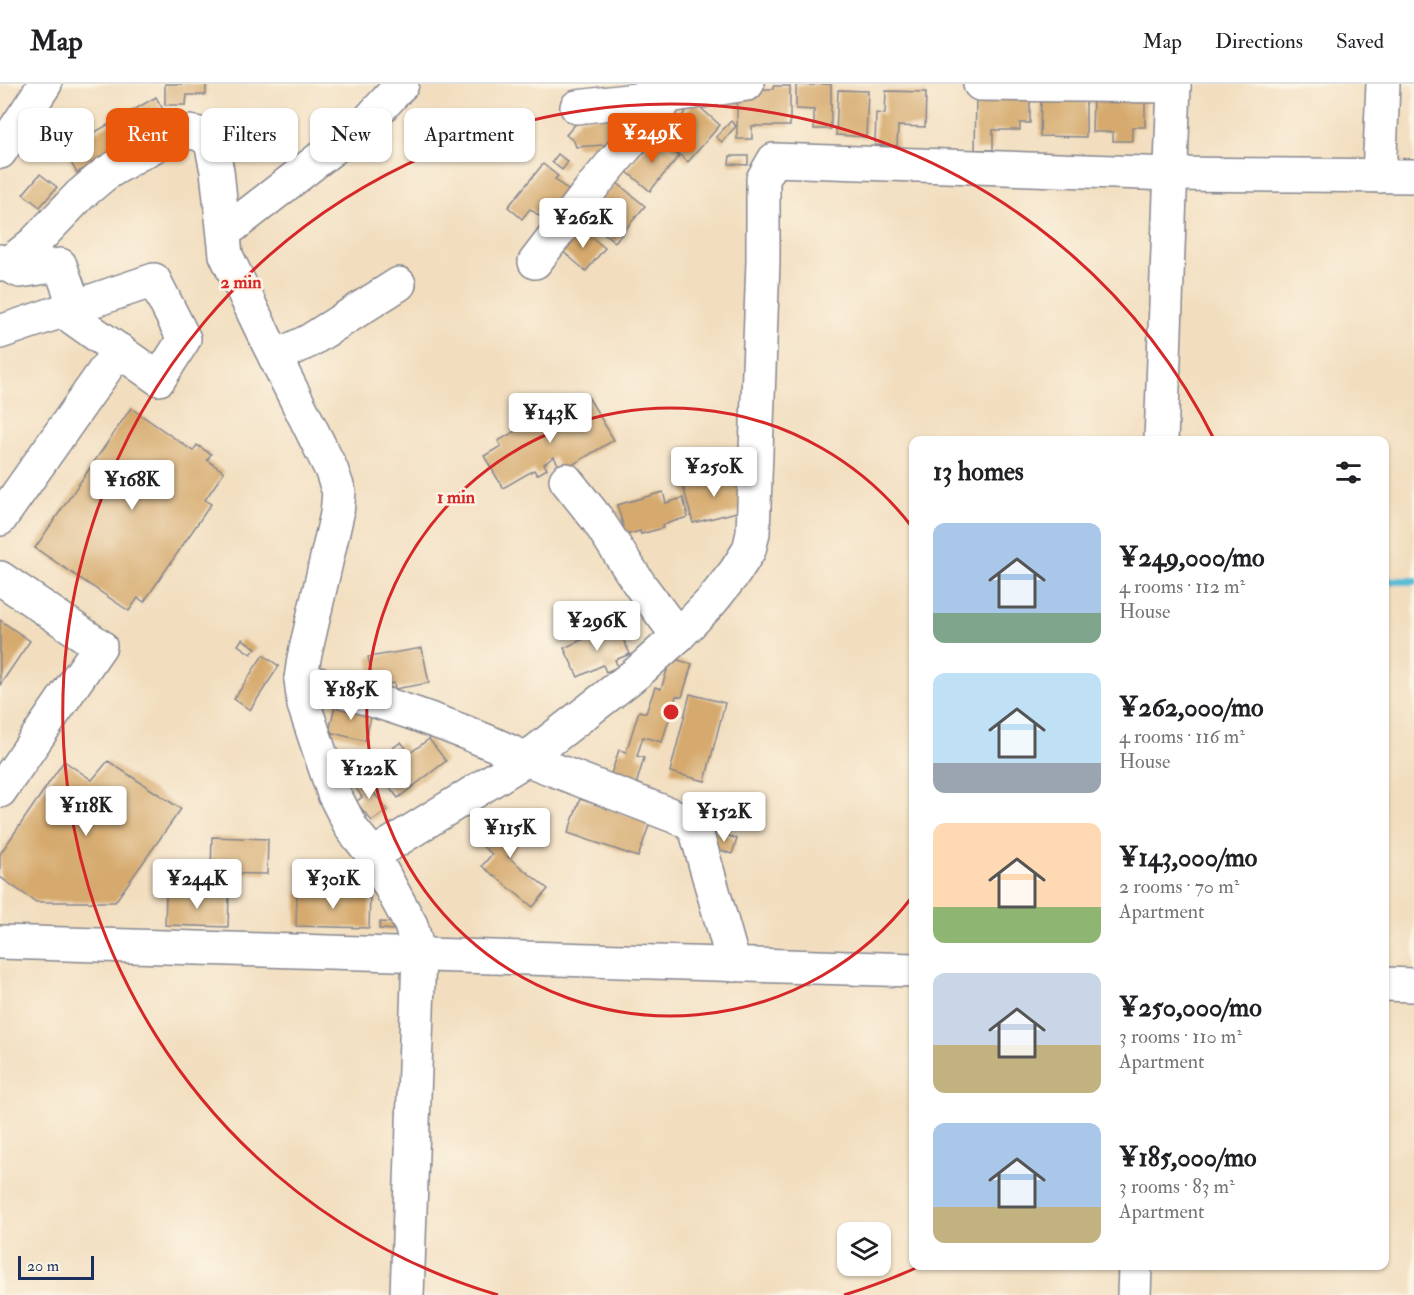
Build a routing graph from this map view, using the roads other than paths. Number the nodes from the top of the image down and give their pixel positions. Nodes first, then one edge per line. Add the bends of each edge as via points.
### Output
1 (45, 84) edge
2 (402, 84) edge
3 (747, 84) edge
4 (980, 84) edge
5 (1383, 84) edge
6 (1120, 85) edge
7 (1174, 85) edge
8 (669, 96) junction
9 (577, 107) dead end
10 (0, 152) edge
11 (1171, 174) junction
12 (1379, 176) junction
13 (1414, 176) edge
14 (224, 233) junction
15 (535, 262) dead end
16 (4, 263) edge
17 (399, 284) dead end
18 (69, 309) junction
19 (0, 332) edge
20 (118, 350) junction
21 (275, 357) junction
22 (1161, 436) edge
23 (566, 480) dead end
24 (0, 519) edge
25 (0, 578) edge
26 (678, 636) junction
27 (301, 679) junction
28 (526, 759) junction
29 (0, 791) edge
30 (373, 855) junction
31 (0, 942) edge
32 (419, 955) junction
33 (734, 965) junction
34 (909, 970) edge
35 (1389, 984) edge
36 (1414, 985) edge
37 (1135, 1270) edge
38 (407, 1295) edge
39 (1134, 1295) edge

1 - 10 main road
2 - 14 main road via 368,120
3 - 8 main road
4 - 6 main road
5 - 12 main road
6 - 7 main road
7 - 11 main road
8 - 9 main road
8 - 15 main road
11 - 12 main road
11 - 22 main road
11 - 26 main road via 774,160 763,179 753,533 735,572
12 - 13 main road
14 - 16 main road via 211,142 189,132 167,139 105,174 34,243
14 - 21 main road via 226,255
16 - 18 main road via 20,272 60,265
17 - 21 main road via 309,341
18 - 19 main road
18 - 20 main road
18 - 20 main road via 154,280 184,339 159,379
20 - 24 main road
21 - 27 main road via 339,492
23 - 26 main road
25 - 29 main road via 100,645
26 - 28 main road
27 - 28 main road via 443,723
27 - 30 main road via 304,705 334,794 352,829
28 - 30 main road
28 - 33 main road via 687,821 696,831
30 - 32 main road via 411,925
31 - 32 main road
32 - 33 main road
32 - 38 main road
33 - 34 main road
35 - 36 main road
37 - 39 main road

